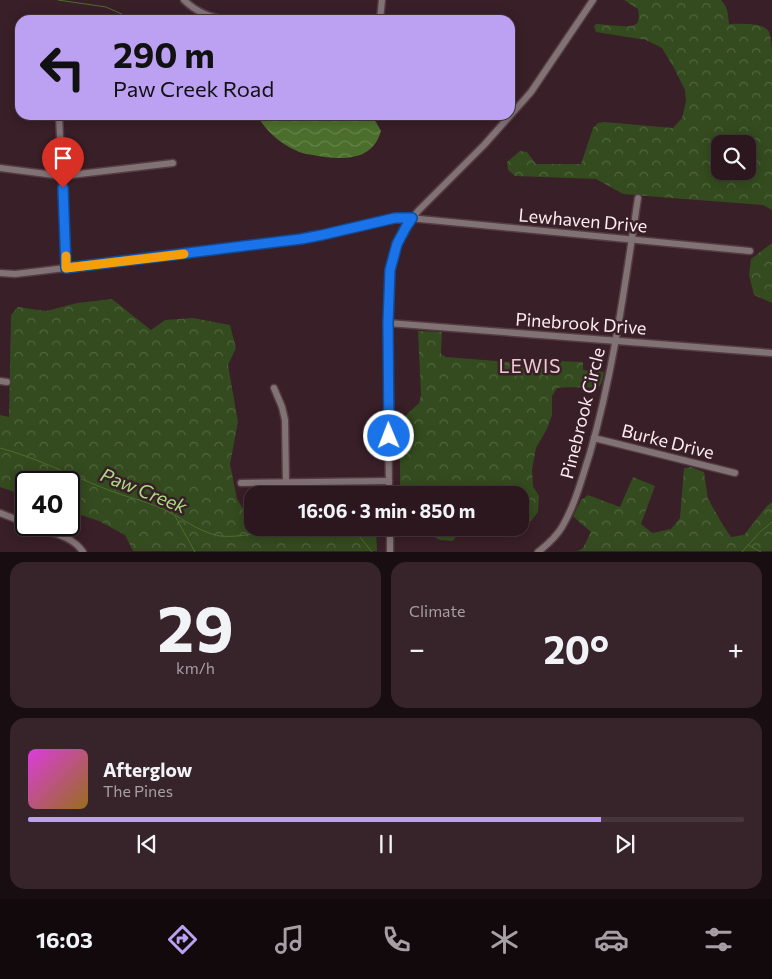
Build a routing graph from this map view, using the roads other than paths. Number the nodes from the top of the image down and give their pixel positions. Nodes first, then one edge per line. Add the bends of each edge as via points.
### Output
1 (184, 0) edge
2 (382, 0) edge
3 (593, 0) edge
4 (204, 15) edge
5 (380, 15) edge
6 (515, 110) edge
7 (59, 120) edge
8 (506, 120) edge
9 (174, 162) dead end
10 (0, 168) edge
11 (62, 176) junction
12 (638, 198) dead end
13 (412, 218) junction
14 (632, 240) junction
15 (750, 251) dead end
16 (66, 268) junction
17 (0, 273) edge
18 (388, 323) junction
19 (615, 341) junction
20 (772, 353) edge
21 (274, 388) dead end
22 (594, 438) junction
23 (735, 473) dead end
24 (389, 480) junction
25 (286, 482) junction
26 (241, 483) dead end
27 (389, 486) edge
28 (0, 514) edge
29 (15, 519) edge
30 (61, 536) edge
31 (390, 536) edge
32 (83, 552) edge
33 (390, 552) edge
34 (538, 552) edge

1 - 4 street
2 - 5 street
3 - 6 street via 549,67
7 - 11 street
8 - 13 street
9 - 11 street
10 - 11 street
11 - 16 street
12 - 14 street, Pinebrook Circle
13 - 14 street, Lewhaven Drive
13 - 16 street, Lewhaven Drive via 395,218 301,239
13 - 18 street via 397,244 391,264
14 - 15 street, Lewhaven Drive
14 - 19 street, Pinebrook Circle
16 - 17 street, Lewhaven Drive
18 - 19 street, Pinebrook Drive
18 - 24 street
19 - 20 street, Pinebrook Drive
19 - 22 street, Pinebrook Circle
21 - 25 street via 285,420
22 - 23 street, Burke Drive
22 - 34 street, Pinebrook Circle via 566,519
24 - 25 street
24 - 27 street
25 - 26 street
28 - 29 street
30 - 32 street via 75,543
31 - 33 street

